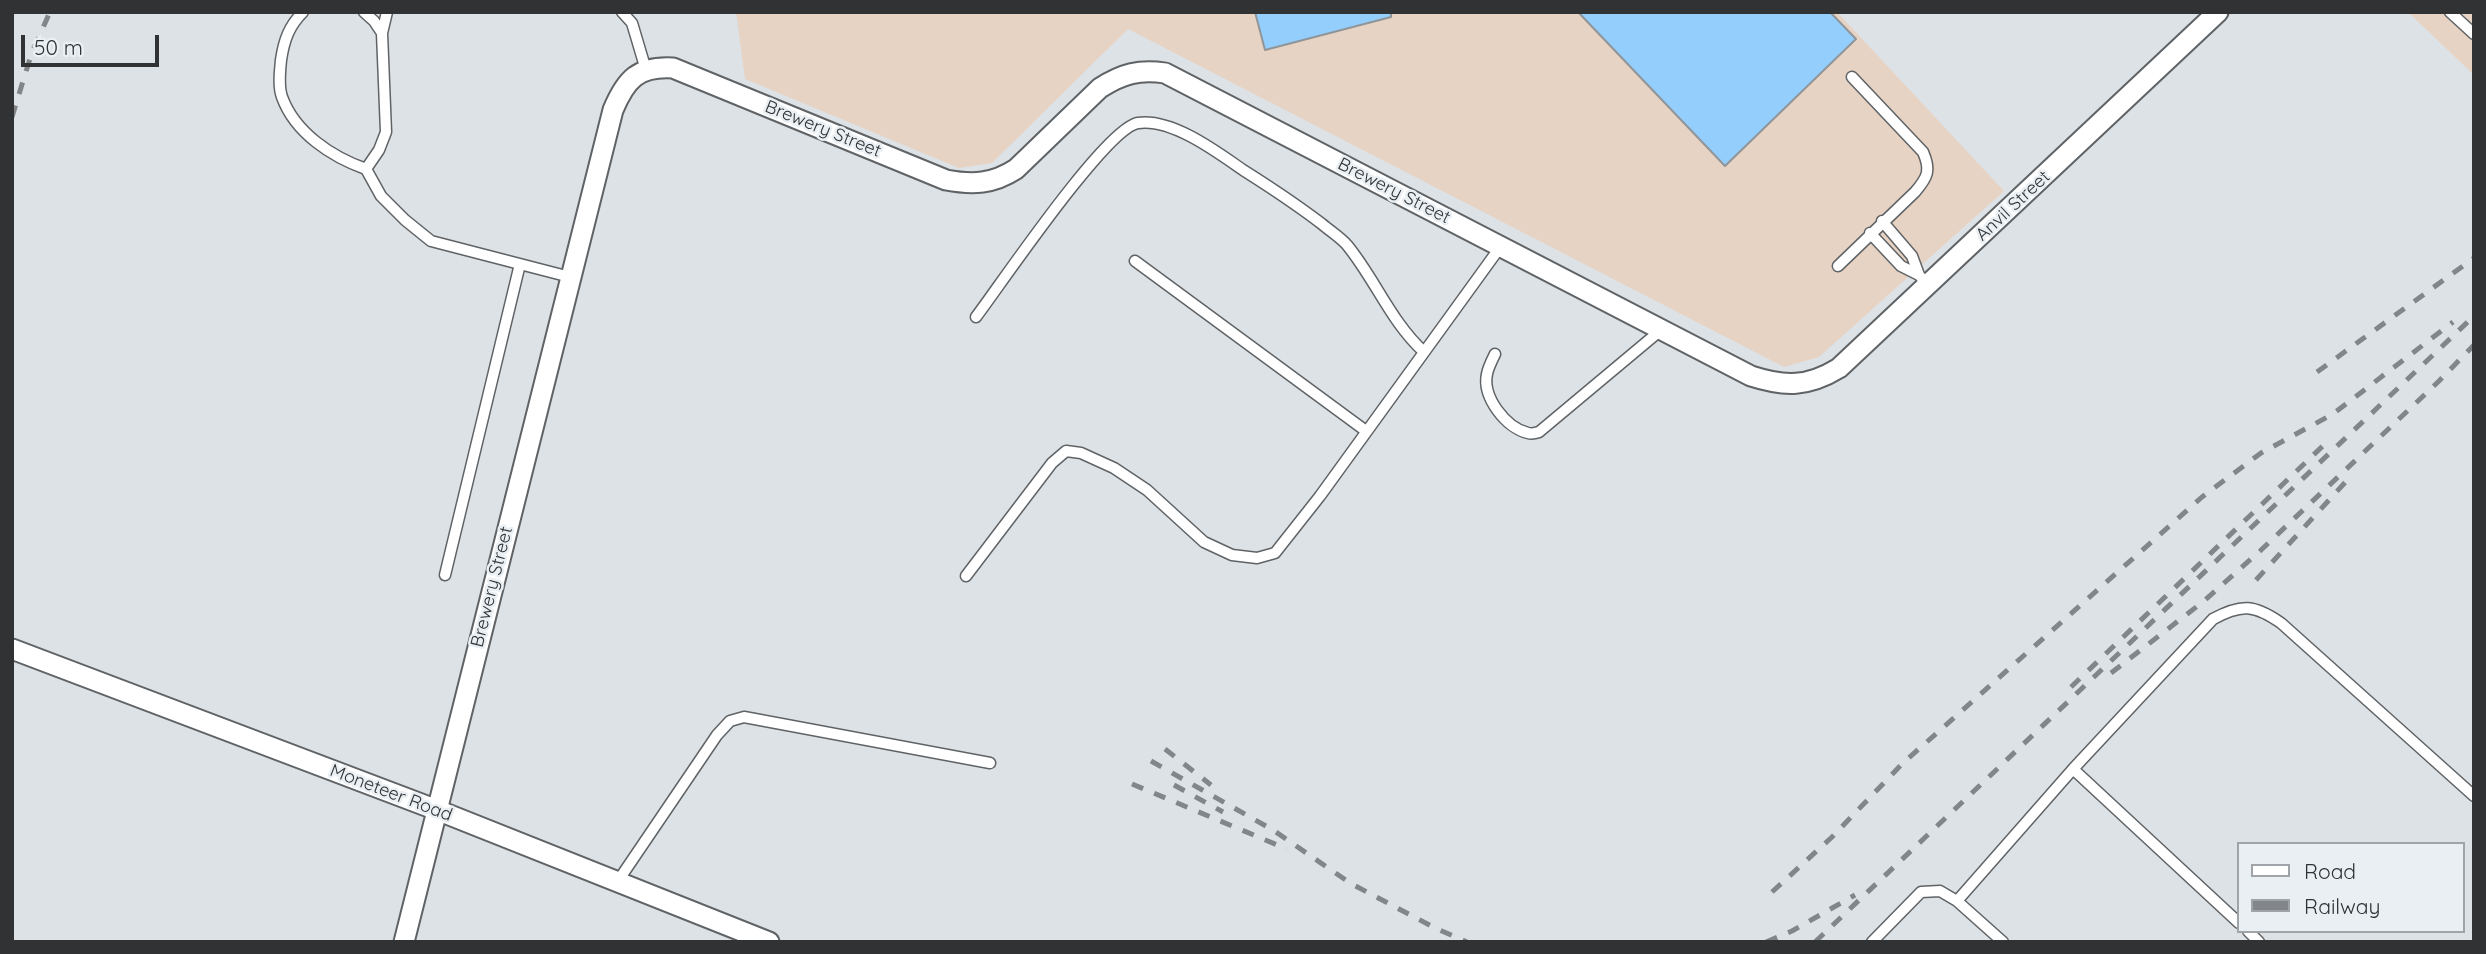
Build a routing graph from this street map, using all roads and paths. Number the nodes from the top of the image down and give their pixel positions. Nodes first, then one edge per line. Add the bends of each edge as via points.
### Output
1 (303, 12) edge
2 (365, 12) edge
3 (387, 12) edge
4 (2218, 12) edge
5 (2450, 12) edge
6 (624, 13) edge
7 (382, 33) junction
8 (2474, 34) edge
9 (646, 70) junction
10 (1852, 77) dead end
11 (366, 169) junction
12 (1882, 222) junction
13 (1870, 233) junction
14 (1501, 246) junction
15 (1135, 261) dead end
16 (520, 264) junction
17 (1838, 266) dead end
18 (570, 277) junction
19 (1923, 280) junction
20 (976, 317) dead end
21 (1661, 330) junction
22 (1424, 352) junction
23 (1495, 354) dead end
24 (1798, 384) joint
25 (1366, 431) junction
26 (445, 575) dead end
27 (966, 576) dead end
28 (12, 649) edge
29 (990, 763) dead end
30 (2073, 769) junction
31 (2474, 796) edge
32 (436, 810) junction
33 (618, 881) junction
34 (1958, 901) junction
35 (2238, 922) edge
36 (404, 942) edge
37 (769, 942) edge
38 (1872, 942) edge
39 (2003, 942) edge

1 - 11 lane via 289,26 282,50 281,96 308,135 344,161
2 - 7 lane
3 - 7 lane
4 - 19 street, Anvil Street
5 - 8 lane
6 - 9 lane via 632,23
7 - 11 lane via 386,132
9 - 14 street, Brewery Street via 673,68 965,184 994,180 1016,169 1115,79 1130,72 1165,73
9 - 18 street, Brewery Street via 626,85 613,110
10 - 12 lane via 1929,164 1926,179
11 - 16 lane via 382,196 431,241
12 - 13 lane
12 - 19 lane via 1912,256
13 - 17 lane
13 - 19 lane via 1901,266
14 - 21 street, Brewery Street
14 - 22 lane
15 - 25 lane
16 - 18 lane
16 - 26 lane
18 - 32 street, Brewery Street
19 - 24 street, Anvil Street via 1839,368 1820,380
20 - 22 lane via 1071,189 1119,133 1137,123 1165,125 1209,147 1345,242 1400,328
21 - 23 lane via 1539,432 1528,433 1514,425 1501,415 1488,393 1486,376
21 - 24 street, Brewery Street via 1751,376
22 - 25 lane
25 - 27 lane via 1275,553 1257,558 1232,555 1204,542 1147,489 1114,468 1066,450
28 - 32 street, Moneteer Road
29 - 33 lane via 744,718 730,721
30 - 31 lane via 2213,619 2233,608 2252,609 2281,624
30 - 34 lane
30 - 35 lane
32 - 33 street, Moneteer Road
32 - 36 street, Brewery Street
33 - 37 street, Moneteer Road
34 - 38 lane via 1940,891 1921,892
34 - 39 lane

